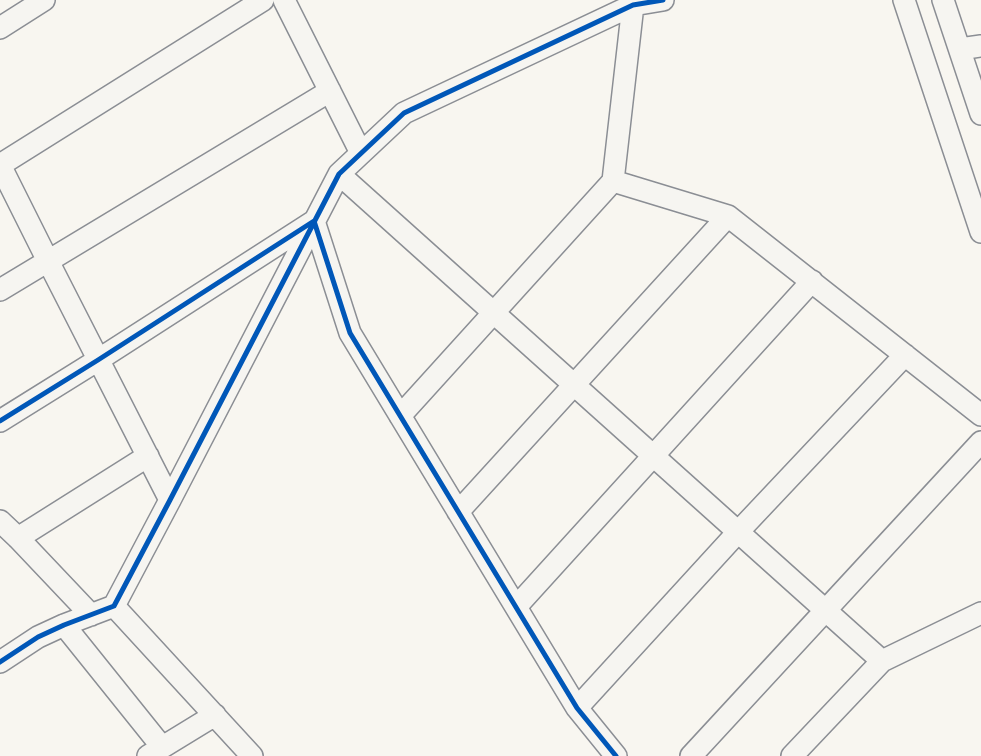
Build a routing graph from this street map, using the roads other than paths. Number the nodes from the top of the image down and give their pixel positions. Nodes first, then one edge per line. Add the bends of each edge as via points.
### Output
1 (263, 0) edge
2 (284, 0) edge
3 (663, 0) edge
4 (904, 0) edge
5 (944, 0) edge
6 (41, 1) edge
7 (632, 2) edge
8 (0, 28) edge
9 (981, 46) edge
10 (960, 49) junction
11 (330, 91) junction
12 (981, 114) edge
13 (361, 153) junction
14 (0, 165) edge
15 (339, 174) junction
16 (613, 181) junction
17 (728, 216) junction
18 (314, 221) junction
19 (981, 232) edge
20 (48, 261) junction
21 (812, 281) junction
22 (0, 290) edge
23 (494, 312) junction
24 (905, 355) junction
25 (98, 360) junction
26 (574, 385) junction
27 (981, 415) edge
28 (400, 416) junction
29 (0, 421) edge
30 (981, 442) edge
31 (148, 456) junction
32 (653, 456) junction
33 (170, 500) junction
34 (458, 512) junction
35 (0, 521) edge
36 (738, 532) junction
37 (18, 538) junction
38 (114, 606) junction
39 (516, 607) junction
40 (826, 610) junction
41 (981, 613) edge
42 (91, 615) junction
43 (64, 625) junction
44 (882, 661) junction
45 (0, 662) edge
46 (577, 708) junction
47 (215, 715) junction
48 (155, 752) edge
49 (252, 756) edge
50 (616, 756) edge
51 (691, 756) edge
52 (792, 756) edge

1 - 14 street
2 - 11 street
3 - 7 street
4 - 19 street
5 - 10 street
6 - 8 street
7 - 13 street via 404,112
7 - 16 street
9 - 10 street
10 - 12 street
11 - 13 street
11 - 20 street
13 - 15 street
14 - 20 street
15 - 18 street
15 - 23 street
16 - 17 street
16 - 23 street
17 - 21 street
17 - 26 street
18 - 25 street
18 - 28 street via 350,333
18 - 33 street
20 - 22 street
20 - 25 street
21 - 24 street
21 - 32 street
23 - 26 street
23 - 28 street
24 - 27 street
24 - 36 street
25 - 29 street
25 - 31 street
26 - 32 street
26 - 34 street
28 - 34 street
30 - 40 street
31 - 33 street
31 - 37 street
32 - 36 street
32 - 39 street
33 - 38 street
34 - 39 street
35 - 37 street
36 - 40 street
36 - 46 street
37 - 42 street
38 - 42 street
38 - 47 street
39 - 46 street
40 - 44 street
40 - 51 street
41 - 44 street
42 - 43 street
43 - 45 street via 38,637
43 - 48 street
44 - 52 street
46 - 50 street
47 - 48 street
47 - 49 street

